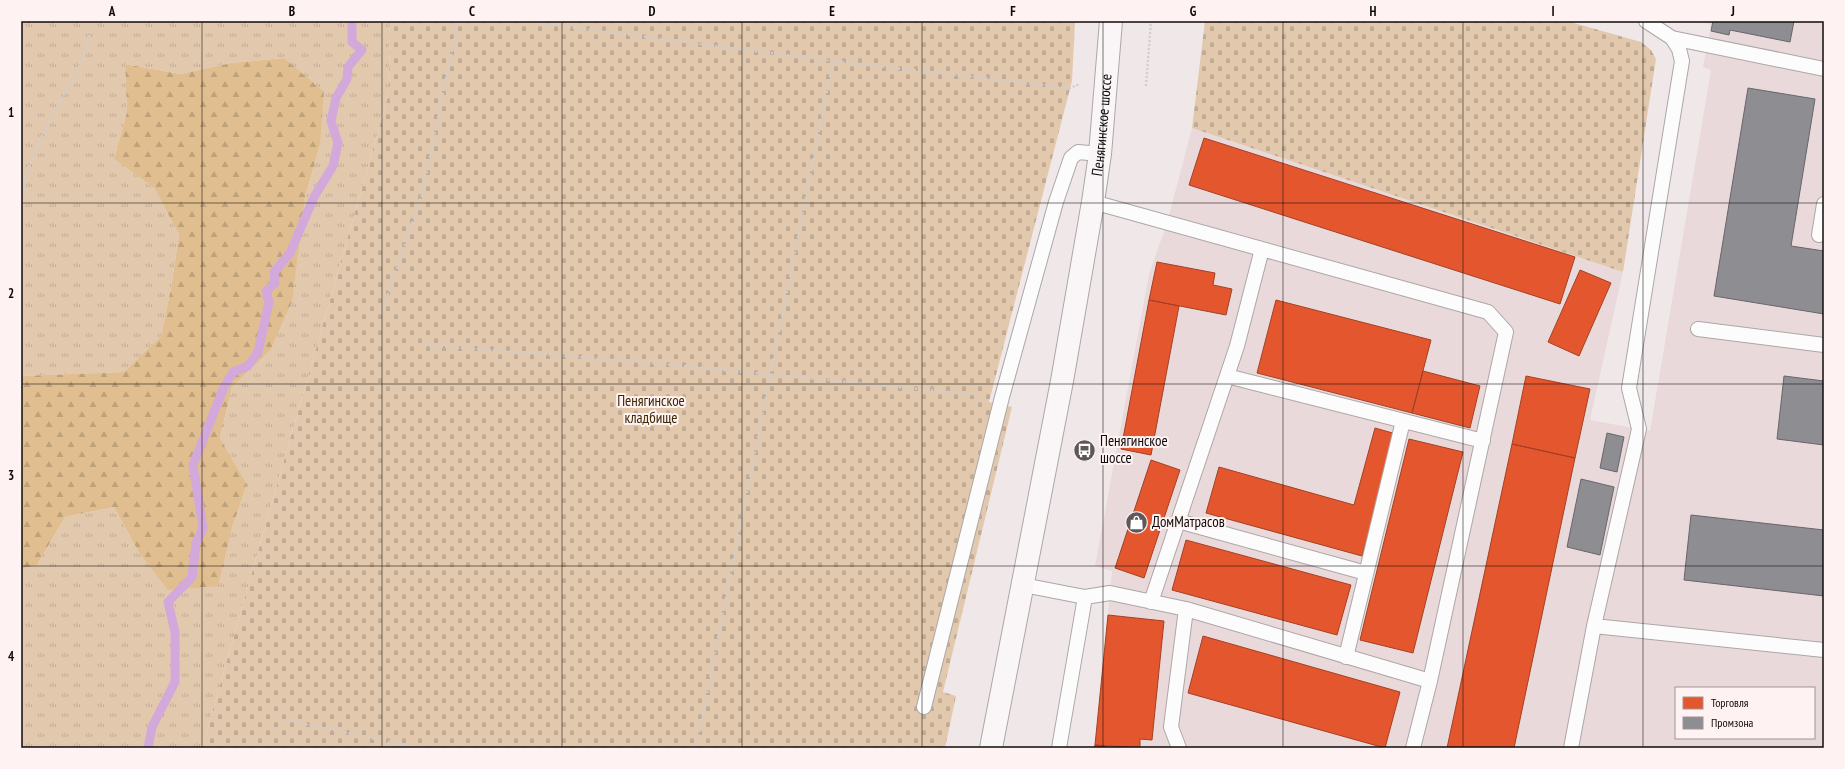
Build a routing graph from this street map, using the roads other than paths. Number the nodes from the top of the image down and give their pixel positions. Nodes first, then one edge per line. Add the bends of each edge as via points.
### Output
1 (1111, 21) edge
2 (1646, 21) edge
3 (1672, 38) junction
4 (1824, 69) edge
5 (1100, 154) junction
6 (1093, 202) junction
7 (1824, 204) edge
8 (1819, 235) dead end
9 (1262, 250) junction
10 (1698, 328) dead end
11 (1824, 345) edge
12 (1227, 376) junction
13 (1403, 421) junction
14 (1483, 441) junction
15 (1178, 521) junction
16 (1366, 573) junction
17 (1023, 585) junction
18 (1086, 597) junction
19 (1151, 602) junction
20 (1186, 609) junction
21 (1594, 626) junction
22 (1824, 650) edge
23 (1346, 657) junction
24 (1430, 681) junction
25 (924, 707) dead end
26 (990, 748) edge
27 (1059, 748) edge
28 (1178, 748) edge
29 (1413, 748) edge
30 (1571, 748) edge

1 - 5 main road, Пенягинское шоссе
2 - 3 lane
3 - 4 lane
3 - 21 lane via 1679,49 1682,61 1629,388 1639,429
5 - 6 main road, Пенягинское шоссе
5 - 25 lane via 1078,152 1071,158 1056,202 1002,397
6 - 9 lane
6 - 17 main road, Пенягинское шоссе
7 - 8 lane
9 - 12 lane
9 - 14 lane via 1488,312 1506,332
10 - 11 lane
12 - 13 lane
12 - 15 lane
13 - 14 lane
13 - 16 lane
14 - 24 lane
15 - 16 lane
15 - 19 lane
16 - 23 lane
17 - 18 lane
17 - 26 main road, Пенягинское шоссе
18 - 19 lane via 1110,593
18 - 27 lane
19 - 20 lane
20 - 23 lane
20 - 28 lane via 1171,727
21 - 22 lane
21 - 30 lane
23 - 24 lane
24 - 29 lane

